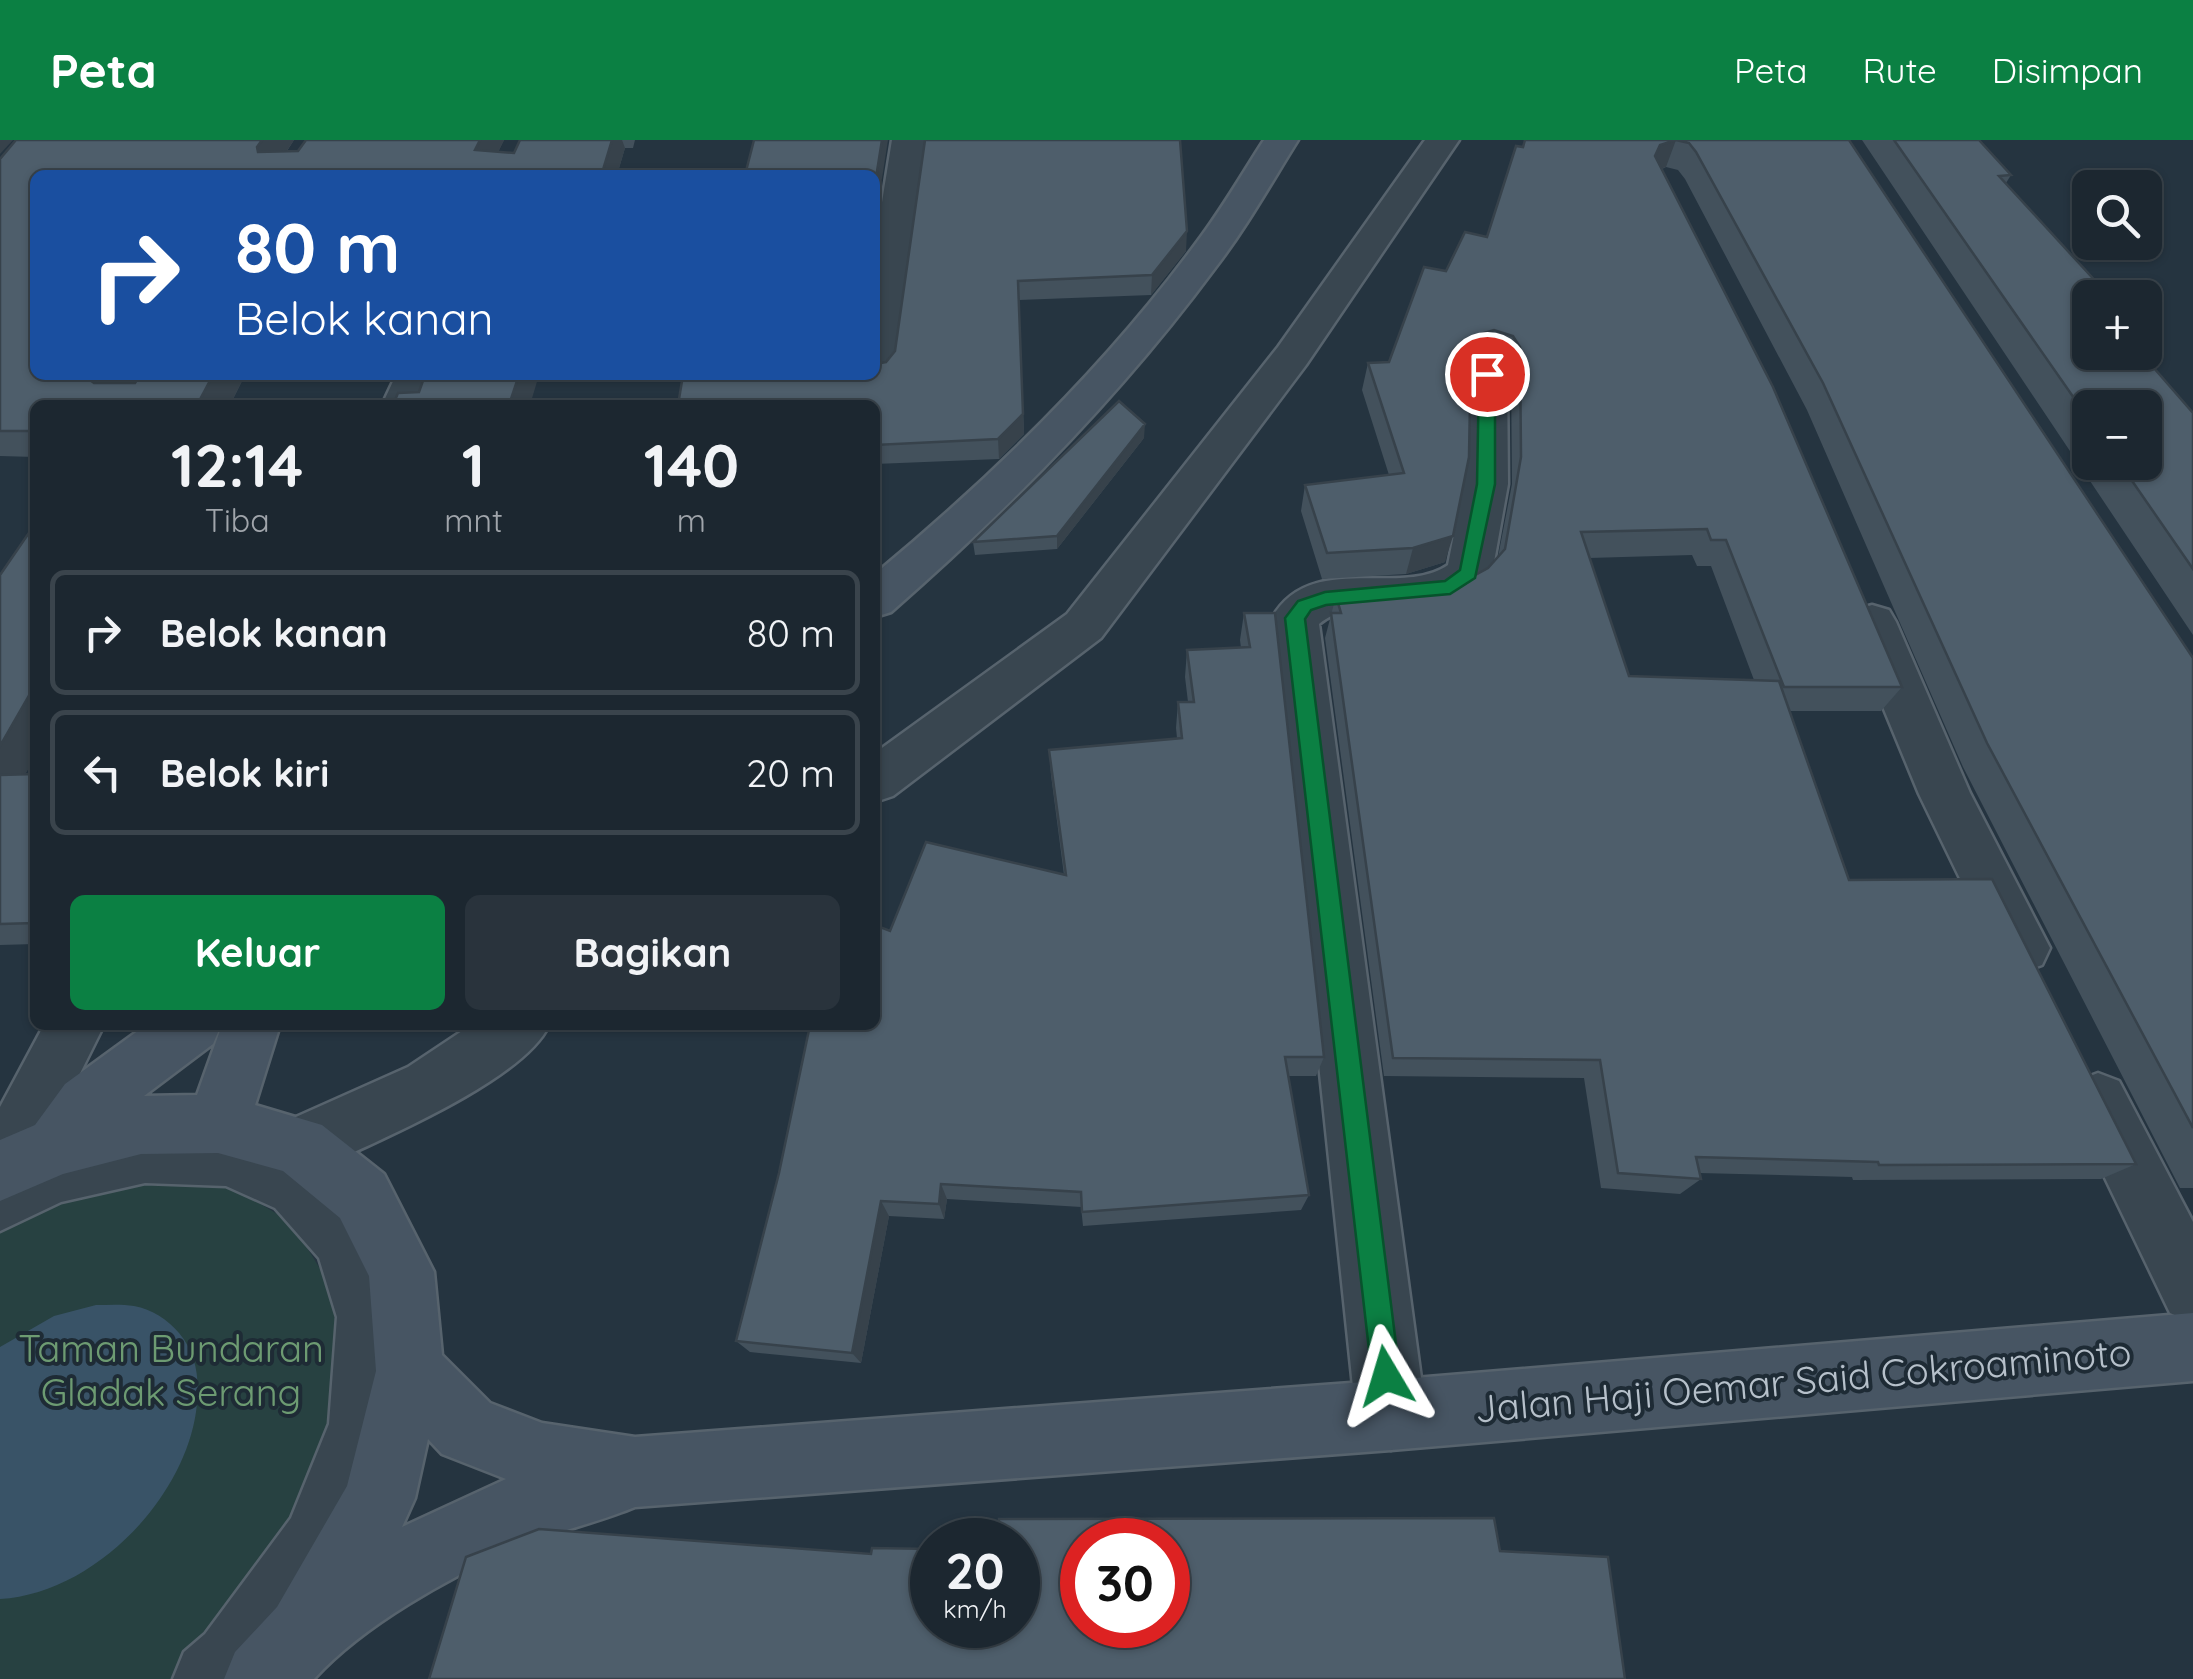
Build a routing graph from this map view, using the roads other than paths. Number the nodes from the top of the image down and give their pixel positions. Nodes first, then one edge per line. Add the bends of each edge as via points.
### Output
1 (909, 140) edge
2 (1280, 140) edge
3 (1442, 140) edge
4 (880, 332) edge
5 (1487, 374) dead end
6 (1852, 576) edge
7 (880, 596) edge
8 (880, 776) edge
9 (2043, 989) edge
10 (72, 1030) edge
11 (185, 1030) edge
12 (249, 1030) edge
13 (513, 1030) edge
14 (2078, 1060) edge
15 (218, 1124) junction
16 (56, 1146) junction
17 (300, 1146) junction
18 (0, 1170) edge
19 (0, 1200) edge
20 (2193, 1290) edge
21 (2193, 1346) edge
22 (410, 1372) junction
23 (1391, 1414) junction
24 (635, 1472) junction
25 (283, 1656) edge
26 (211, 1679) edge

1 - 4 street
2 - 7 main road via 1203,260 1060,427 962,527
3 - 8 street via 1292,356 1084,626
5 - 23 street via 1486,484 1469,573 1450,587 1325,598 1295,618
6 - 9 street via 1945,794
10 - 18 street
11 - 16 main road via 86,1104
12 - 15 main road
13 - 17 street via 429,1087
14 - 20 street
15 - 16 main road via 141,1125
15 - 17 main road
16 - 18 main road
17 - 22 main road via 362,1196 401,1272
19 - 26 street via 53,1174 144,1153 228,1156 297,1186 346,1240 370,1318 364,1424 317,1543 232,1662
21 - 23 main road, Jalan Haji Oemar Said Cokroaminoto
22 - 24 main road via 467,1428 542,1458
22 - 25 main road via 379,1498
23 - 24 main road, Jalan Haji Oemar Said Cokroaminoto
24 - 25 main road via 508,1514 426,1554

